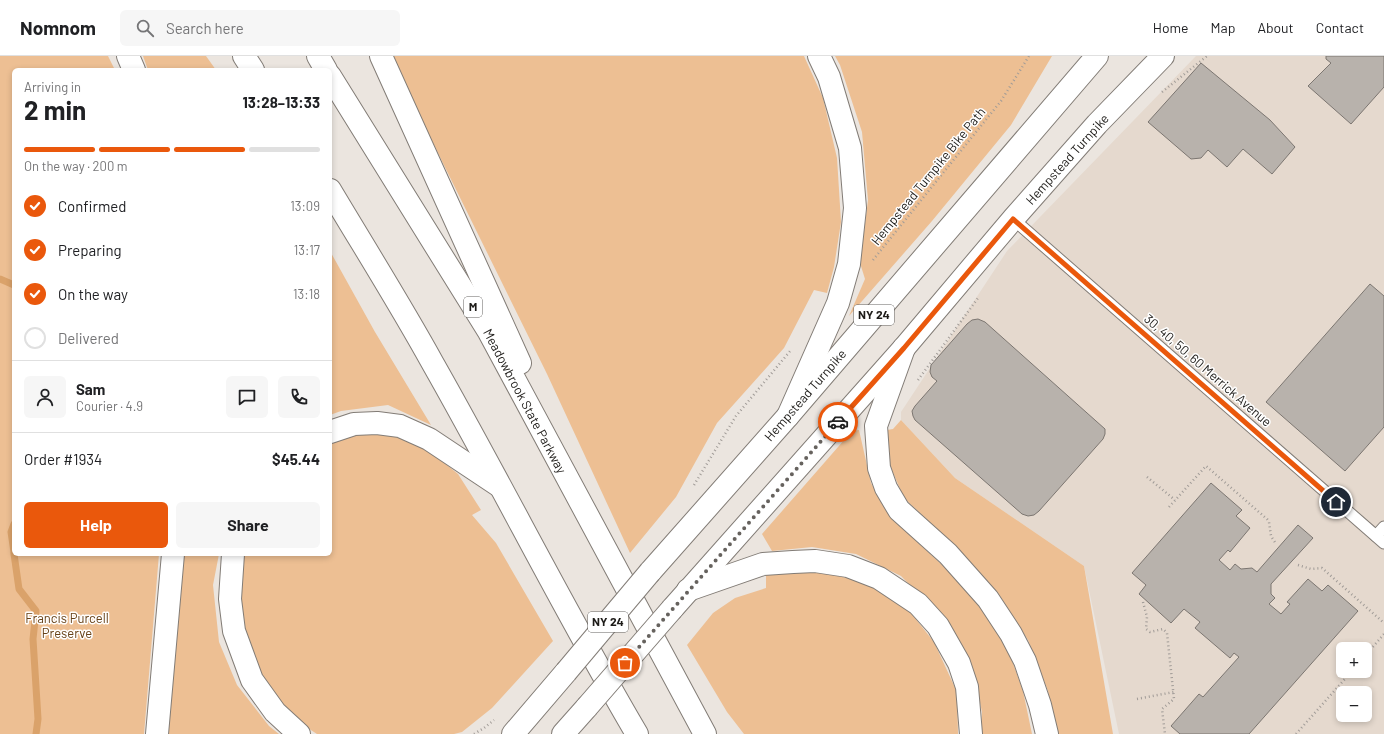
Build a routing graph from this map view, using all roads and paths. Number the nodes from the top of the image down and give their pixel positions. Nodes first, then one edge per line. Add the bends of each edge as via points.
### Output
1 (128, 56) edge
2 (244, 56) edge
3 (318, 56) edge
4 (381, 56) edge
5 (819, 56) edge
6 (1029, 56) edge
7 (1097, 56) edge
8 (1163, 56) edge
9 (133, 68) edge
10 (252, 68) edge
11 (325, 68) edge
12 (332, 79) edge
13 (332, 193) edge
14 (1013, 219) junction
15 (870, 264) dead end
16 (904, 348) junction
17 (792, 349) dead end
18 (788, 416) junction
19 (332, 431) edge
20 (1147, 477) dead end
21 (502, 488) junction
22 (692, 490) dead end
23 (1175, 500) junction
24 (1169, 507) dead end
25 (1384, 527) edge
26 (1380, 540) edge
27 (1276, 544) dead end
28 (603, 545) junction
29 (173, 556) edge
30 (233, 556) edge
31 (1298, 565) dead end
32 (688, 590) junction
33 (1143, 602) dead end
34 (1384, 623) edge
35 (1384, 634) edge
36 (1372, 648) edge
37 (1346, 678) edge
38 (1174, 692) junction
39 (1137, 699) dead end
40 (157, 734) edge
41 (299, 734) edge
42 (513, 734) edge
43 (563, 734) edge
44 (637, 734) edge
45 (705, 734) edge
46 (971, 734) edge
47 (1047, 734) edge
48 (1165, 734) edge
49 (1296, 734) edge

1 - 9 main road
2 - 10 main road
3 - 11 main road
4 - 28 main road
5 - 18 main road via 829,76 850,148 855,208 849,264 838,303
6 - 15 path, Hempstead Turnpike Bike Path via 1001,101
7 - 18 main road, Hempstead Turnpike / NY 24
8 - 14 main road, Hempstead Turnpike / NY 24 via 1097,124
12 - 28 main road, Meadowbrook State Parkway / M via 489,332
13 - 21 main road via 432,362
14 - 16 main road, Hempstead Turnpike / NY 24
14 - 26 lane, 30, 40, 50, 60 Merrick Avenue
16 - 32 main road, Hempstead Turnpike / NY 24
16 - 47 main road via 876,426 879,468 886,488 898,510 948,554 988,599 1012,634 1025,661
17 - 22 path via 736,416
18 - 42 main road, Hempstead Turnpike / NY 24, bridge via 650,572
19 - 21 main road via 354,424 400,426 429,439
20 - 23 path
21 - 44 main road via 599,669
23 - 24 path
23 - 27 path via 1206,466 1267,519
25 - 26 lane
28 - 45 main road, Meadowbrook State Parkway / M
29 - 40 main road
30 - 41 main road via 230,600 234,631 252,680 275,712
31 - 34 path via 1311,569 1322,568
32 - 43 main road, Hempstead Turnpike / NY 24, bridge
32 - 46 main road via 763,564 793,562 815,561 848,566 879,578 918,604 938,626 959,663 967,687
33 - 38 path via 1147,617 1146,629 1150,632 1164,630 1167,633
35 - 36 path
37 - 49 path
38 - 39 path
38 - 48 path via 1174,698 1162,709

